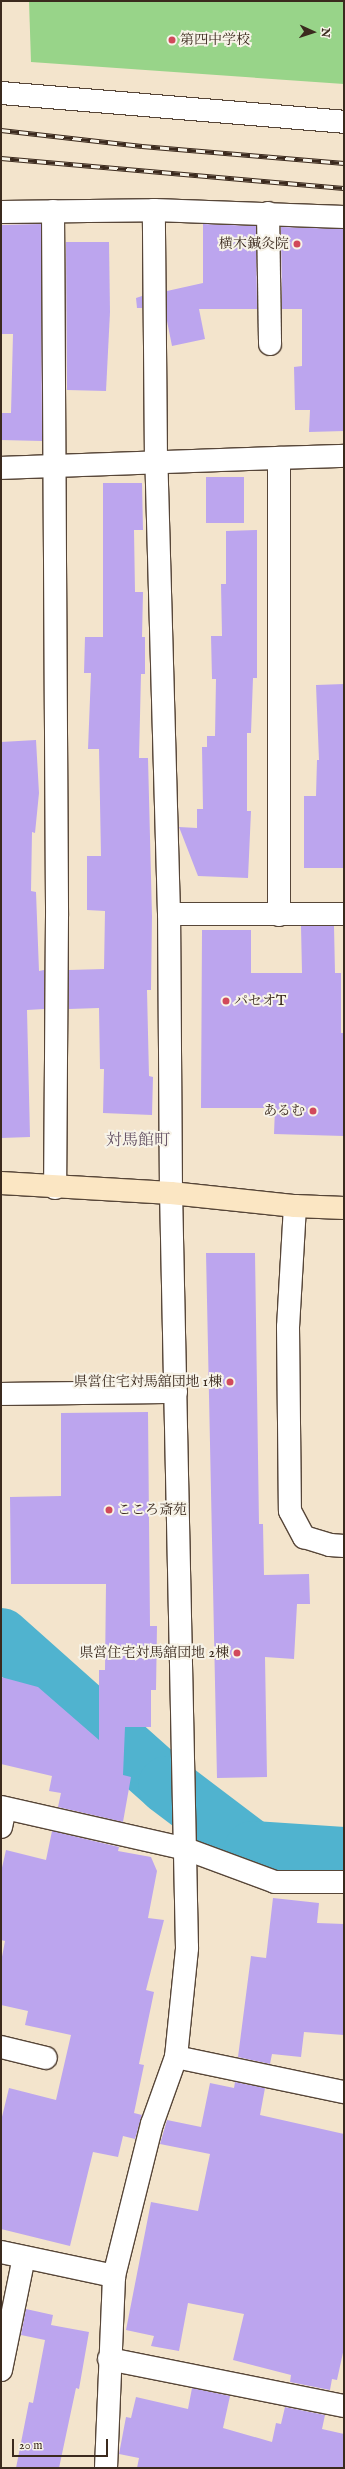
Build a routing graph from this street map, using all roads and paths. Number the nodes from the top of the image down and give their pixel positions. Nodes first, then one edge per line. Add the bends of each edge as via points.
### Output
1 (1, 93) edge
2 (344, 122) edge
3 (154, 210) junction
4 (53, 211) junction
5 (1, 212) edge
6 (268, 213) junction
7 (344, 217) edge
8 (270, 344) dead end
9 (344, 456) edge
10 (279, 458) junction
11 (156, 461) junction
12 (54, 466) junction
13 (1, 468) edge
14 (169, 914) junction
15 (344, 914) edge
16 (279, 915) junction
17 (1, 1183) edge
18 (55, 1188) junction
19 (171, 1193) junction
20 (295, 1206) junction
21 (344, 1208) edge
22 (176, 1392) junction
23 (1, 1394) edge
24 (344, 1546) edge
25 (2, 1814) edge
26 (186, 1849) junction
27 (344, 1882) edge
28 (1, 2047) edge
29 (176, 2057) junction
30 (46, 2058) dead end
31 (344, 2092) edge
32 (1, 2252) edge
33 (24, 2257) junction
34 (114, 2276) junction
35 (109, 2359) junction
36 (1, 2370) edge
37 (344, 2406) edge
38 (106, 2468) edge

1 - 2 street
3 - 4 street
3 - 6 street
3 - 11 street
4 - 5 street
4 - 12 street
6 - 7 street
6 - 8 street
9 - 10 street
10 - 11 street
10 - 16 street
11 - 12 street
11 - 14 street
12 - 13 street
12 - 18 street via 57,916
14 - 16 street
14 - 19 street
15 - 16 street
17 - 18 street
18 - 19 street
19 - 20 street
19 - 22 street
20 - 21 street
20 - 24 street via 288,1327 290,1511 304,1537 330,1545
22 - 23 street
22 - 26 street
25 - 26 street
26 - 27 street via 275,1882
26 - 29 street via 187,1948
28 - 30 street
29 - 31 street
29 - 34 street via 152,2124
32 - 33 street
33 - 34 street
33 - 36 street
34 - 35 street
35 - 37 street
35 - 38 street

